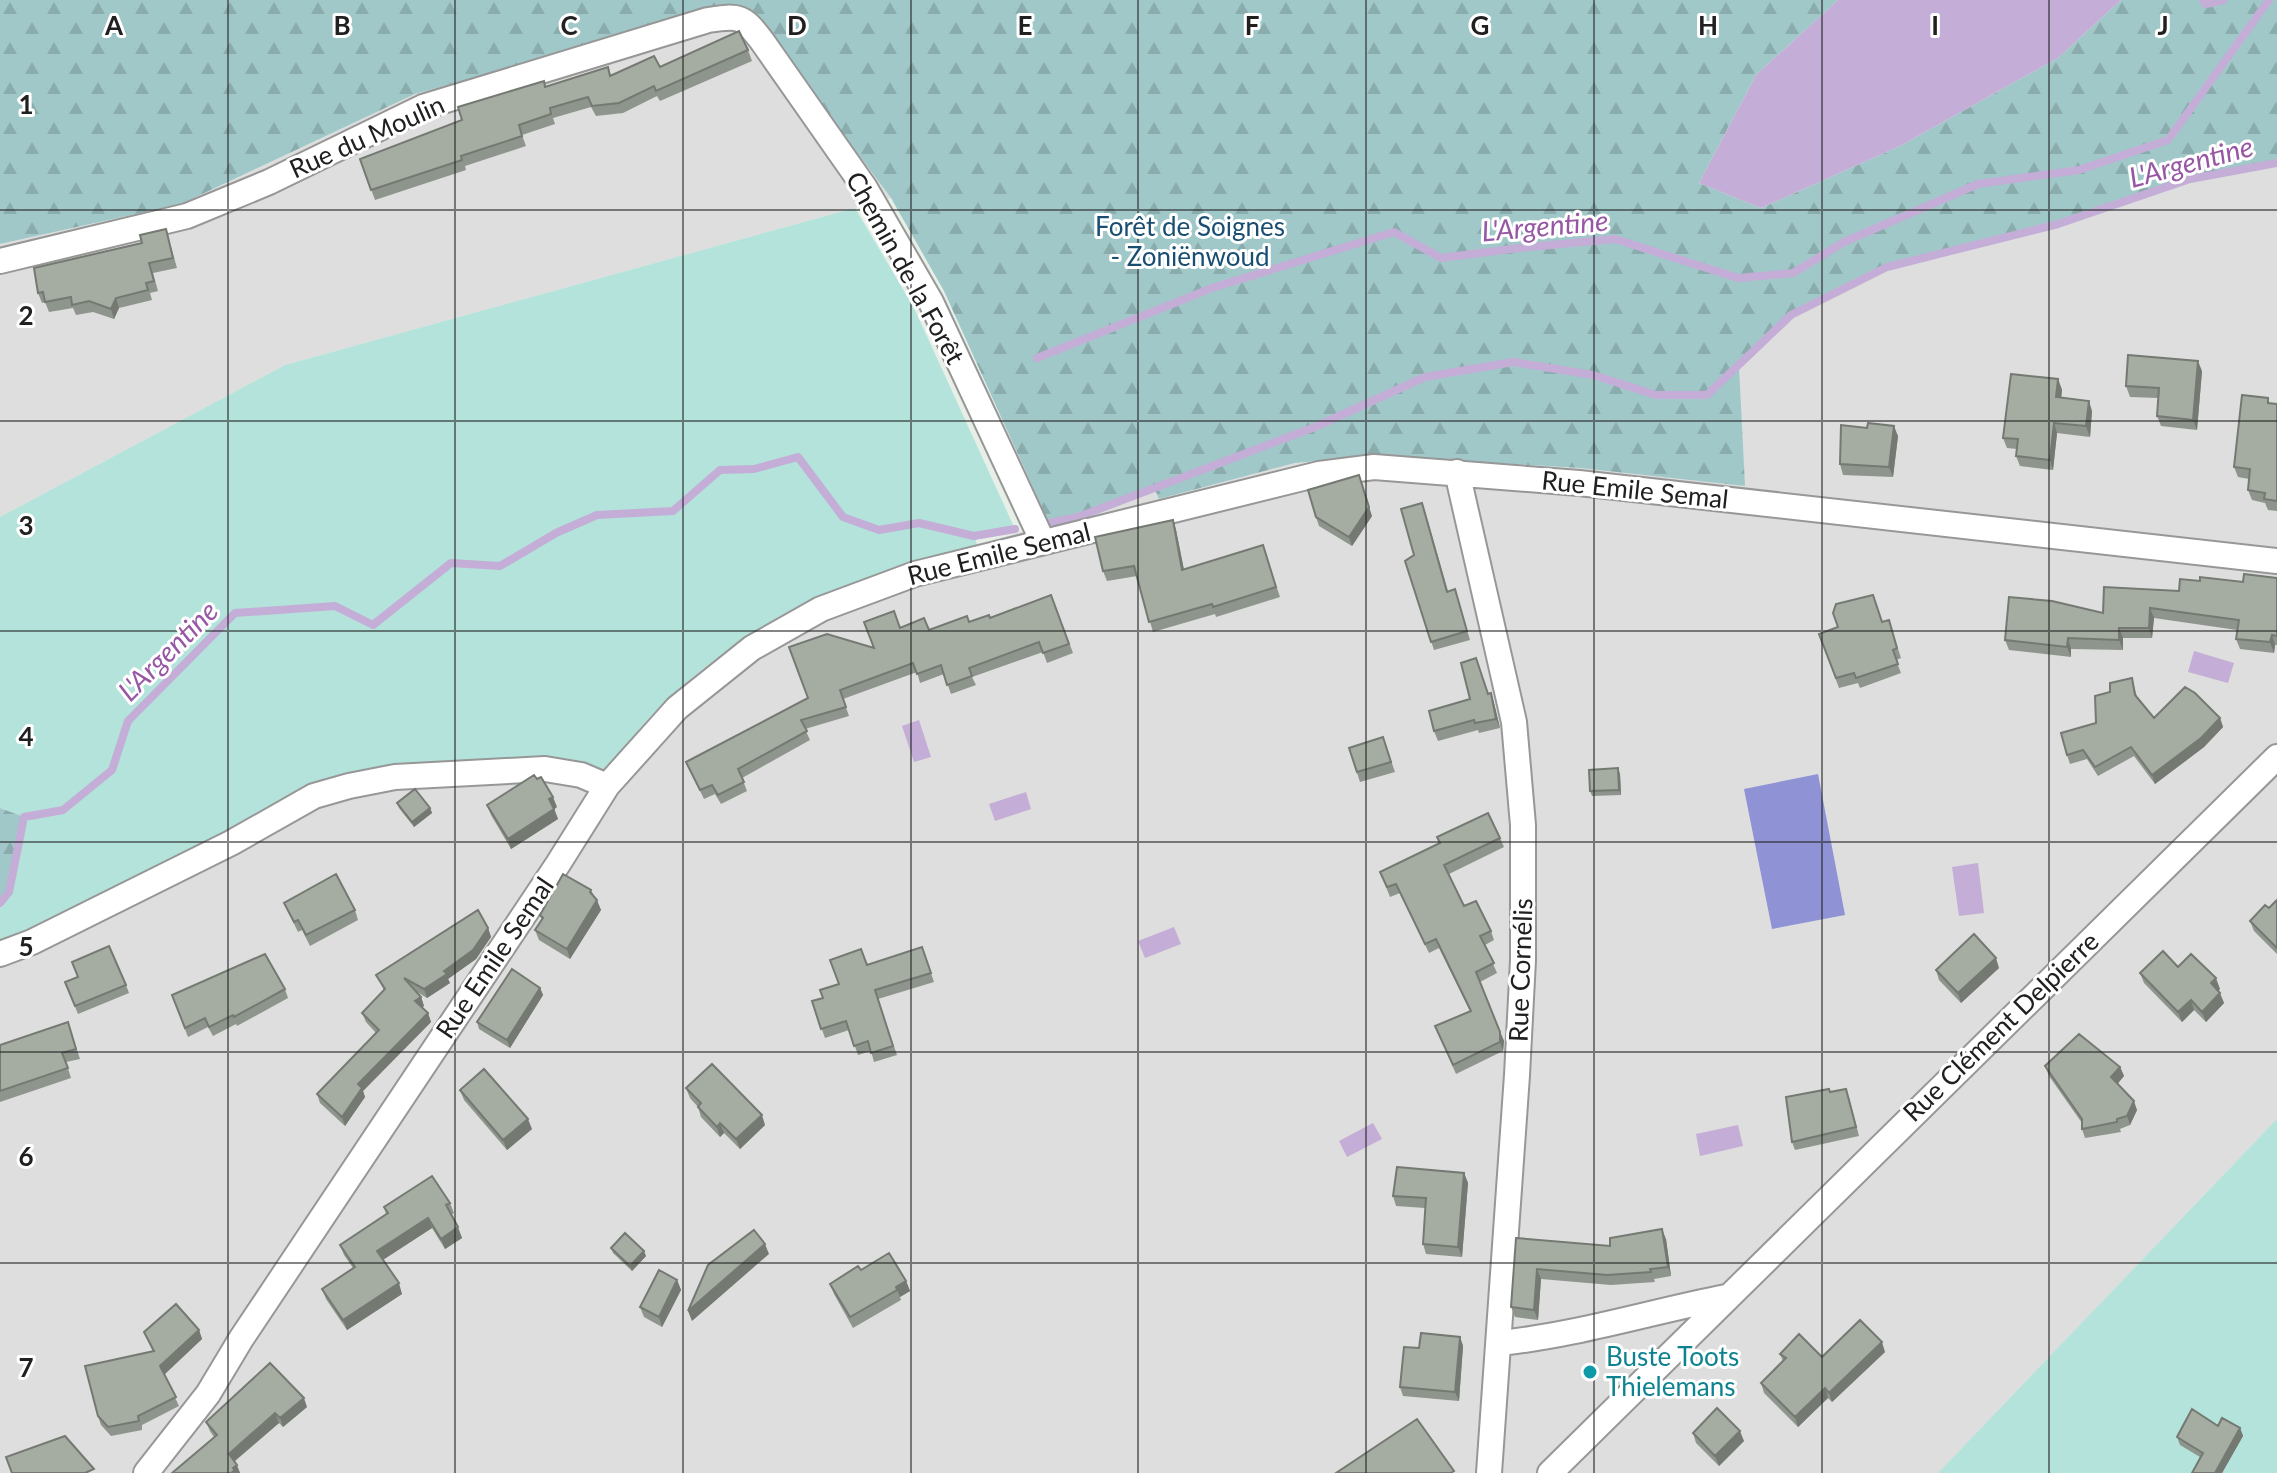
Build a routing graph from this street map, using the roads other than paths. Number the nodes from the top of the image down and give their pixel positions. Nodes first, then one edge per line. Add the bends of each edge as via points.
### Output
1 (734, 16) joint
2 (0, 261) edge
3 (1457, 472) junction
4 (1043, 542) junction
5 (2277, 561) edge
6 (2277, 757) edge
7 (607, 786) junction
8 (0, 954) edge
9 (1726, 1297) junction
10 (1500, 1343) junction
11 (146, 1473) edge
12 (1489, 1473) edge
13 (1550, 1473) edge

1 - 2 street, Rue du Moulin via 423,107 187,216
1 - 4 street, Chemin de la Forêt via 747,21 865,188 931,302
3 - 4 street, Rue Emile Semal via 1374,467 1319,474
3 - 5 street, Rue Emile Semal
3 - 10 street, Rue Cornélis via 1514,722 1523,825 1523,960
4 - 7 street, Rue Emile Semal via 915,574 821,609 752,648 677,708
6 - 9 street, Rue Clément Delpierre
7 - 8 street via 545,769 395,777 314,796 231,843
7 - 11 street, Rue Emile Semal via 208,1394
9 - 10 street via 1583,1331
9 - 13 street, Rue Clément Delpierre
10 - 12 street, Rue Cornélis

